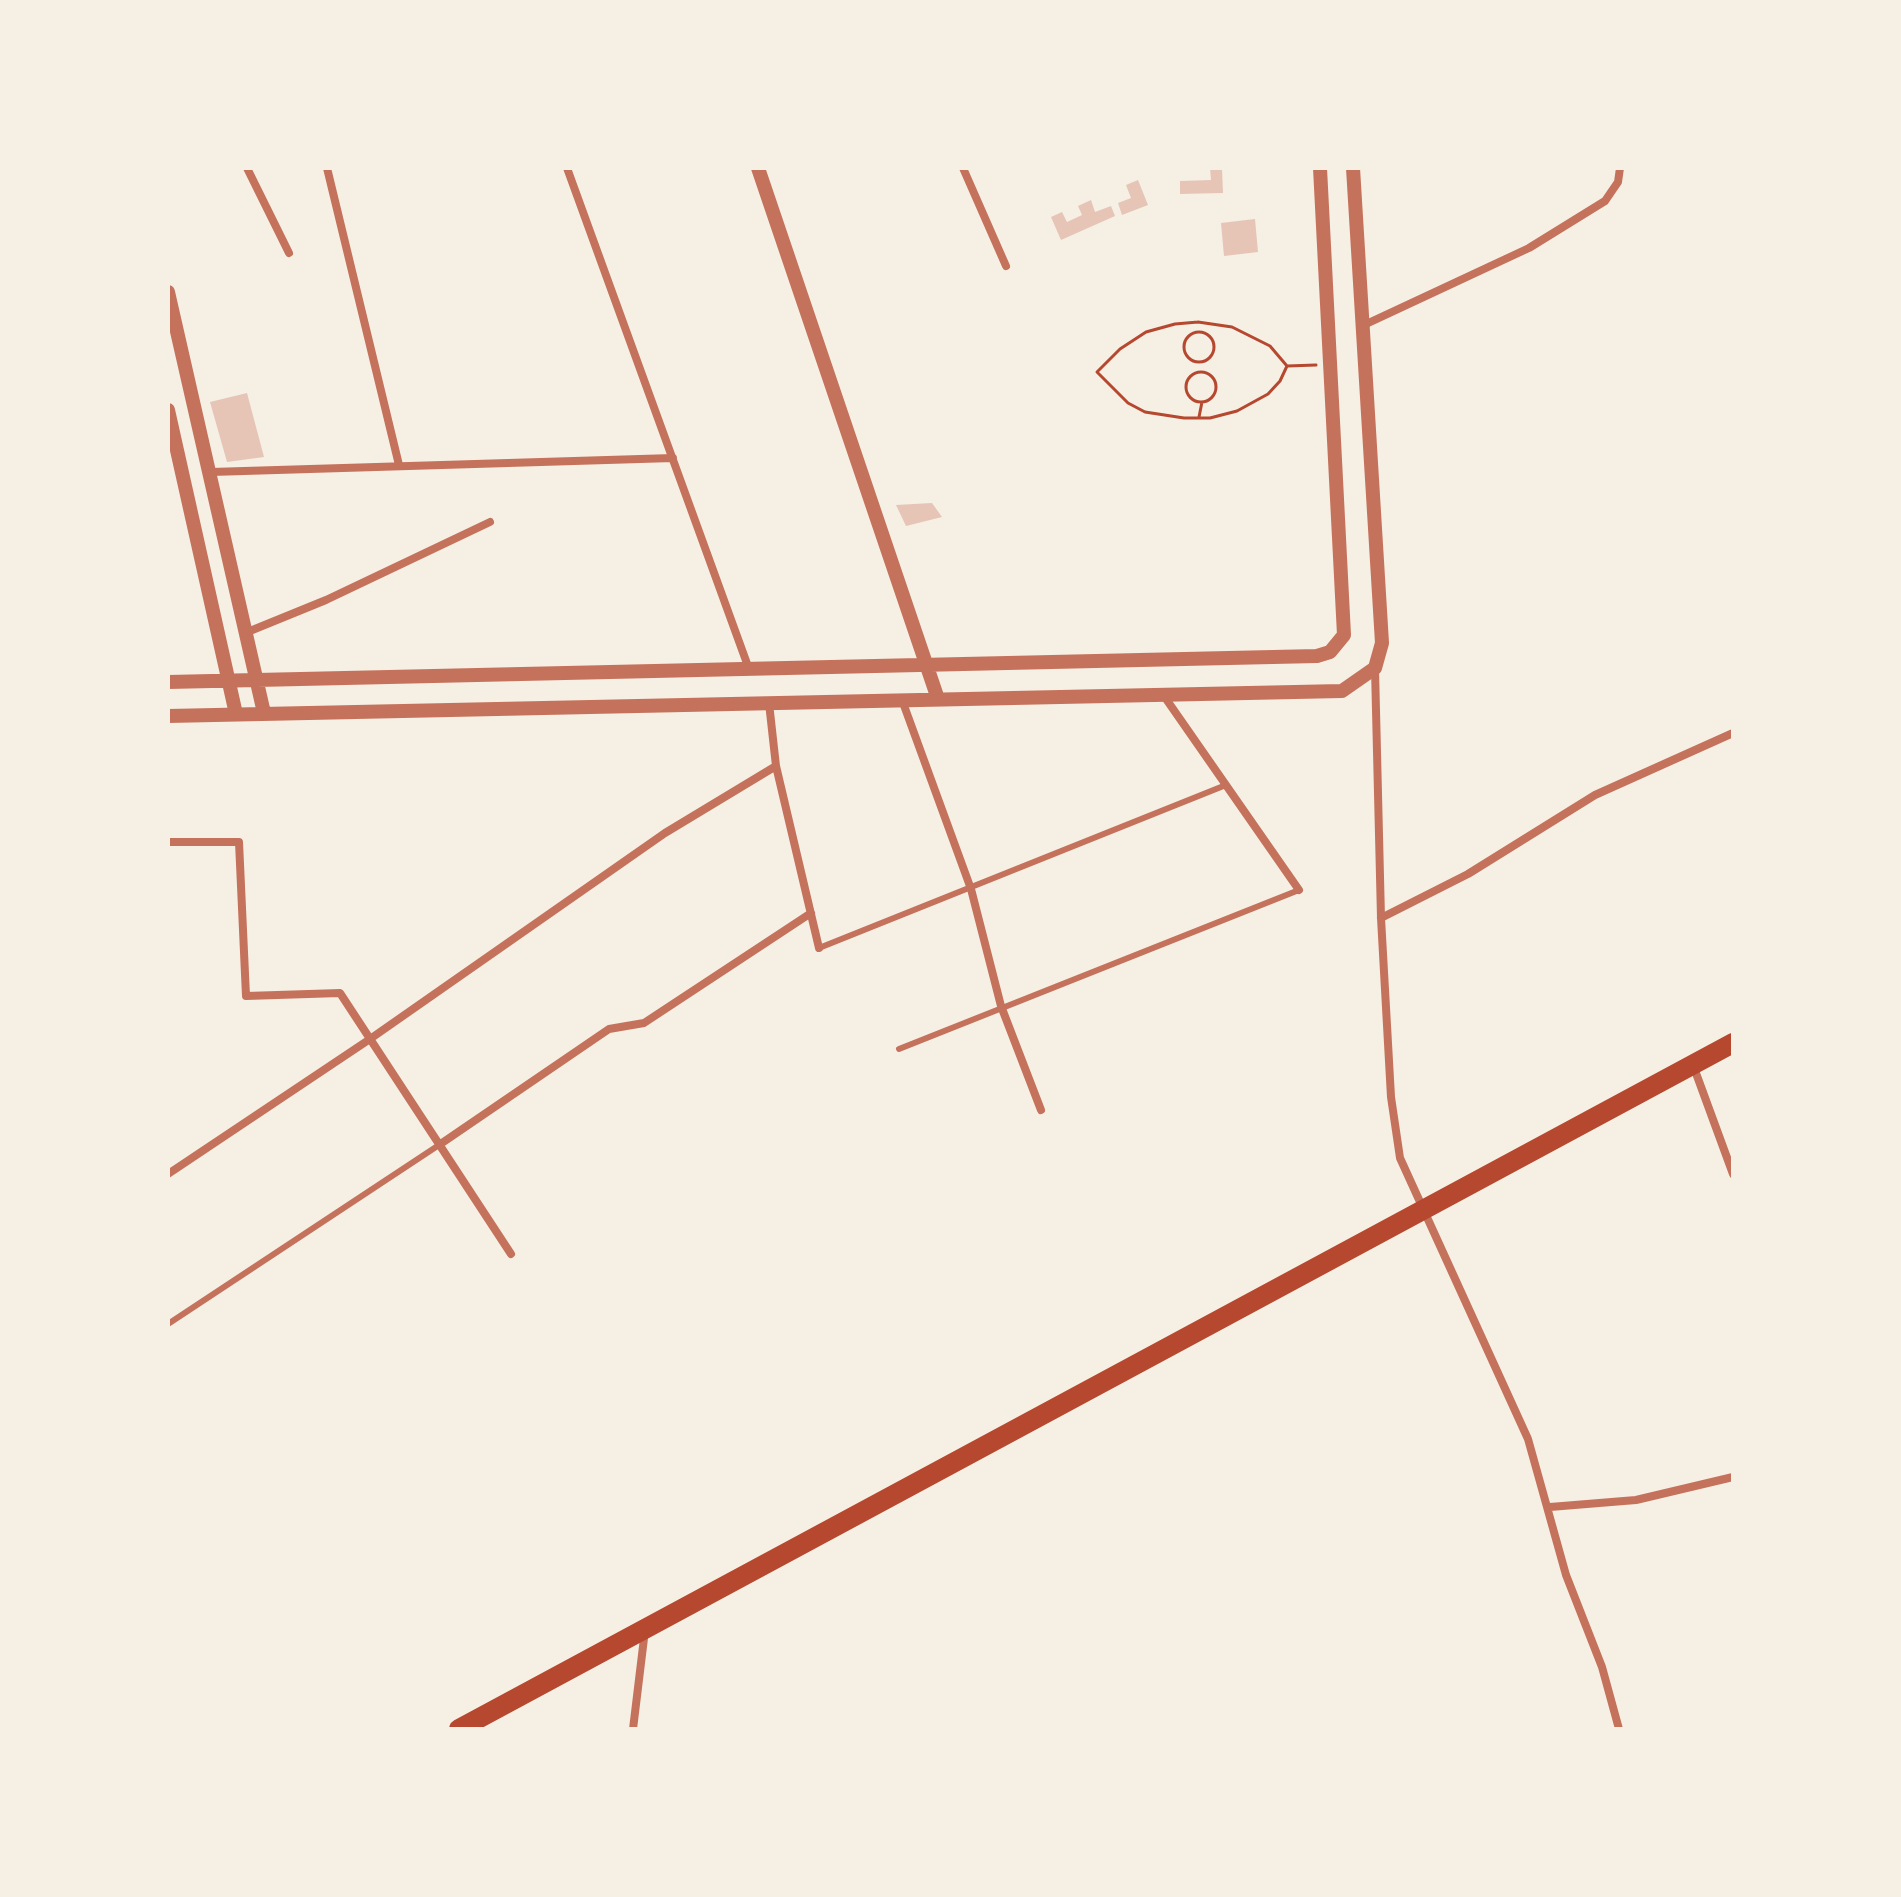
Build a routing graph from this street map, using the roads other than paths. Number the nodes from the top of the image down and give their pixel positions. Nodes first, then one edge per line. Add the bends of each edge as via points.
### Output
1 (247, 168) edge
2 (327, 168) edge
3 (567, 168) edge
4 (758, 168) edge
5 (963, 168) edge
6 (1320, 168) edge
7 (1353, 168) edge
8 (1620, 168) edge
9 (289, 253) dead end
10 (1006, 266) dead end
11 (168, 292) edge
12 (1364, 325) junction
13 (168, 410) edge
14 (673, 458) junction
15 (399, 465) junction
16 (211, 472) junction
17 (490, 522) dead end
18 (245, 633) junction
19 (926, 665) junction
20 (1375, 668) junction
21 (749, 669) junction
22 (255, 679) junction
23 (228, 680) junction
24 (168, 682) edge
25 (1164, 696) junction
26 (938, 699) junction
27 (902, 700) junction
28 (769, 703) junction
29 (264, 713) junction
30 (236, 714) junction
31 (168, 716) edge
32 (1733, 733) edge
33 (776, 766) junction
34 (1226, 785) junction
35 (168, 842) edge
36 (971, 889) junction
37 (1299, 890) joint
38 (811, 913) junction
39 (1381, 918) junction
40 (819, 948) joint
41 (1001, 1006) junction
42 (370, 1039) junction
43 (1733, 1043) edge
44 (899, 1049) dead end
45 (1693, 1064) junction
46 (1041, 1110) dead end
47 (439, 1145) junction
48 (168, 1174) edge
49 (1733, 1174) edge
50 (1421, 1210) junction
51 (511, 1254) dead end
52 (168, 1324) edge
53 (1733, 1477) edge
54 (1550, 1507) junction
55 (645, 1629) junction
56 (459, 1729) edge
57 (633, 1729) edge
58 (1619, 1729) edge

1 - 9 street
2 - 15 street
3 - 14 street
4 - 19 street
5 - 10 street
6 - 19 street via 1344,635 1330,652 1317,656
7 - 12 street
8 - 12 street via 1605,201 1529,248
11 - 16 street
12 - 20 street via 1382,643
13 - 23 street
14 - 15 street
14 - 21 street
15 - 16 street
16 - 18 street
17 - 18 street
18 - 22 street
19 - 21 street
19 - 26 street
20 - 25 street via 1354,685 1325,694
20 - 39 street
21 - 22 street
22 - 23 street
22 - 29 street
23 - 24 street
23 - 30 street
25 - 26 street
25 - 34 street
26 - 27 street
27 - 28 street
27 - 36 street
28 - 29 street
28 - 33 street
29 - 30 street
30 - 31 street
32 - 39 street via 1595,795 1468,874
33 - 38 street
33 - 42 street via 665,833
34 - 36 lane
34 - 37 street
35 - 42 street via 239,842 246,996 340,993
36 - 40 lane
36 - 41 street
37 - 41 lane
38 - 40 street
38 - 47 street via 644,1023 609,1029
39 - 50 street via 1391,1097 1400,1158
41 - 44 lane
41 - 46 street
42 - 47 street
42 - 48 street
43 - 45 highway
45 - 49 street
45 - 50 highway
47 - 51 street
47 - 52 lane
50 - 54 street via 1500,1371
50 - 55 highway
53 - 54 street via 1636,1500
54 - 58 street via 1566,1575 1602,1667
55 - 56 highway
55 - 57 street

